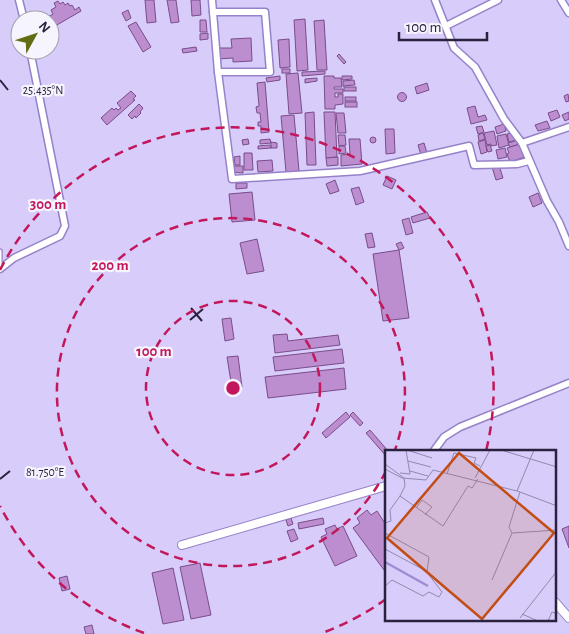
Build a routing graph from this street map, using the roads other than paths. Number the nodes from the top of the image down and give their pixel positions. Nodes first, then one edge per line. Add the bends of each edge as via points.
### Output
1 (212, 0) edge
2 (435, 0) edge
3 (498, 0) edge
4 (561, 0) edge
5 (213, 12) junction
6 (569, 13) edge
7 (446, 26) junction
8 (32, 60) edge
9 (218, 72) junction
10 (569, 127) edge
11 (522, 144) junction
12 (530, 161) junction
13 (569, 246) edge
14 (0, 251) edge
15 (0, 270) edge
16 (569, 383) edge
17 (434, 450) edge
18 (385, 486) edge
19 (182, 545) dead end
20 (556, 603) edge
21 (569, 618) edge

1 - 5 street
2 - 7 street
3 - 7 street
4 - 6 street
5 - 9 street
5 - 9 street via 265,12 270,72
7 - 11 street via 454,48 475,68
8 - 15 street via 65,226 60,236 14,258
9 - 12 street via 232,179 360,171 469,146 474,165
10 - 11 street
11 - 12 street
12 - 13 street
14 - 15 lane
16 - 17 street via 460,427 444,437
18 - 19 street
20 - 21 street

